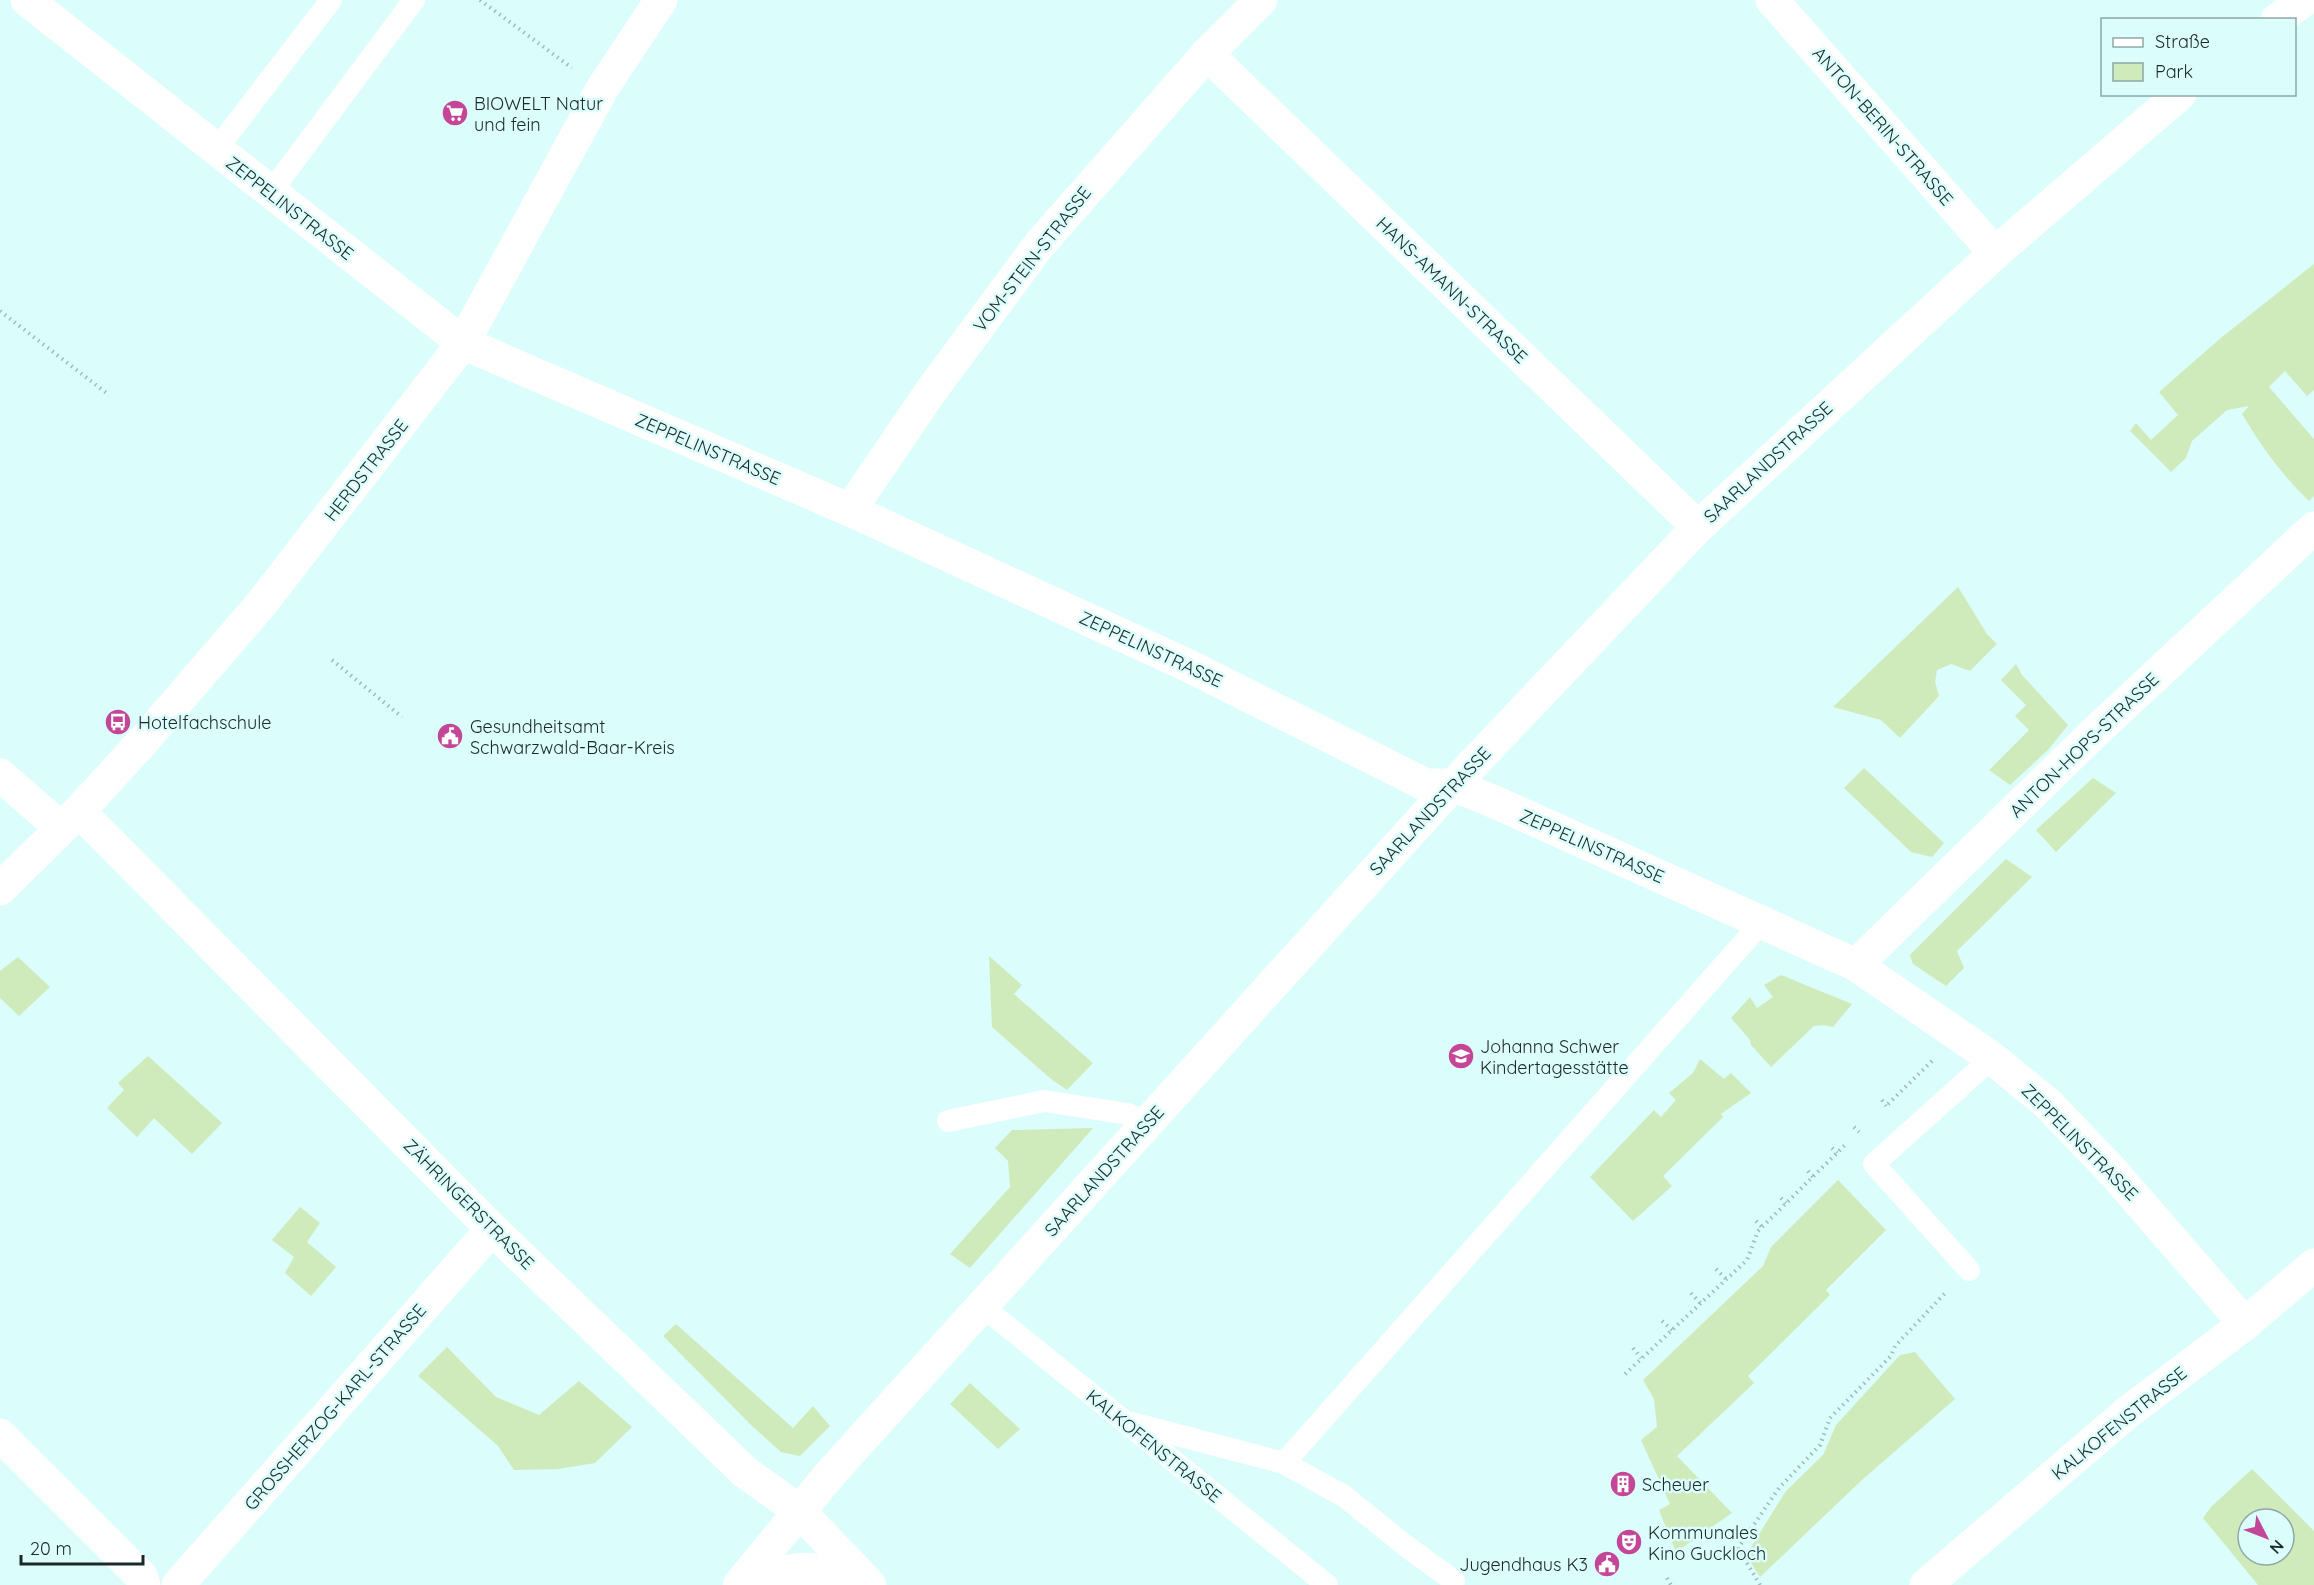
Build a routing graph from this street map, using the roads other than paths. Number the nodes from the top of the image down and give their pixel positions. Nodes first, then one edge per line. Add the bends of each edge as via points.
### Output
1 (27, 0) edge
2 (331, 0) edge
3 (414, 0) edge
4 (661, 0) edge
5 (1261, 0) edge
6 (1772, 0) edge
7 (2304, 0) edge
8 (2280, 18) edge
9 (1207, 54) junction
10 (2178, 96) edge
11 (216, 150) junction
12 (270, 193) junction
13 (1995, 253) junction
14 (463, 344) junction
15 (850, 510) junction
16 (1698, 527) junction
17 (2314, 528) edge
18 (0, 775) edge
19 (1453, 785) junction
20 (70, 819) junction
21 (0, 889) edge
22 (1762, 922) junction
23 (1856, 965) junction
24 (1992, 1059) junction
25 (948, 1121) dead end
26 (1147, 1123) junction
27 (492, 1229) junction
28 (2314, 1264) edge
29 (1969, 1269) road end
30 (982, 1306) junction
31 (2245, 1324) junction
32 (1123, 1420) junction
33 (0, 1436) edge
34 (1284, 1463) junction
35 (798, 1510) junction
36 (1454, 1581) dead end
37 (144, 1585) edge
38 (178, 1585) edge
39 (738, 1585) edge
40 (756, 1585) edge
41 (842, 1585) edge
42 (870, 1585) edge
43 (1327, 1585) edge
44 (1926, 1585) edge

1 - 11 street, ZEPPELINSTRASSE
2 - 11 lane
3 - 12 lane
4 - 14 street, HERDSTRASSE via 602,89
5 - 9 street, VOM-STEIN-STRASSE
6 - 13 street, ANTON-BERIN-STRASSE
7 - 8 street
9 - 15 street, VOM-STEIN-STRASSE via 1039,245 931,391
9 - 16 street, HANS-AMANN-STRASSE
10 - 13 street, SAARLANDSTRASSE
11 - 12 street, ZEPPELINSTRASSE
12 - 14 street, ZEPPELINSTRASSE
13 - 16 street, SAARLANDSTRASSE
14 - 15 street, ZEPPELINSTRASSE
14 - 20 street, HERDSTRASSE via 262,603
15 - 19 street, ZEPPELINSTRASSE via 1189,666 1426,784
16 - 19 street, SAARLANDSTRASSE
17 - 23 street, ANTON-HOPS-STRASSE via 2095,732
18 - 20 street, ZÄHRINGERSTRASSE
19 - 22 street, ZEPPELINSTRASSE
19 - 26 street, SAARLANDSTRASSE
20 - 21 street, HERDSTRASSE
20 - 27 street, ZÄHRINGERSTRASSE
22 - 23 street, ZEPPELINSTRASSE
22 - 34 lane
23 - 24 street, ZEPPELINSTRASSE
24 - 29 lane via 1874,1164
24 - 31 street, ZEPPELINSTRASSE via 2047,1102
25 - 26 lane via 1044,1101 1128,1114
26 - 30 street, SAARLANDSTRASSE
27 - 35 street, ZÄHRINGERSTRASSE via 745,1472
27 - 38 street, GROSSHERZOG-KARL-STRASSE
28 - 31 street, KALKOFENSTRASSE
30 - 32 lane, KALKOFENSTRASSE
30 - 35 street, SAARLANDSTRASSE
31 - 44 street, KALKOFENSTRASSE via 2128,1412
32 - 34 lane
32 - 43 lane, KALKOFENSTRASSE
33 - 37 street via 141,1576
34 - 36 lane via 1344,1496
35 - 39 street, SAARLANDSTRASSE
35 - 42 street, ZÄHRINGERSTRASSE
40 - 41 street via 798,1568 820,1571

